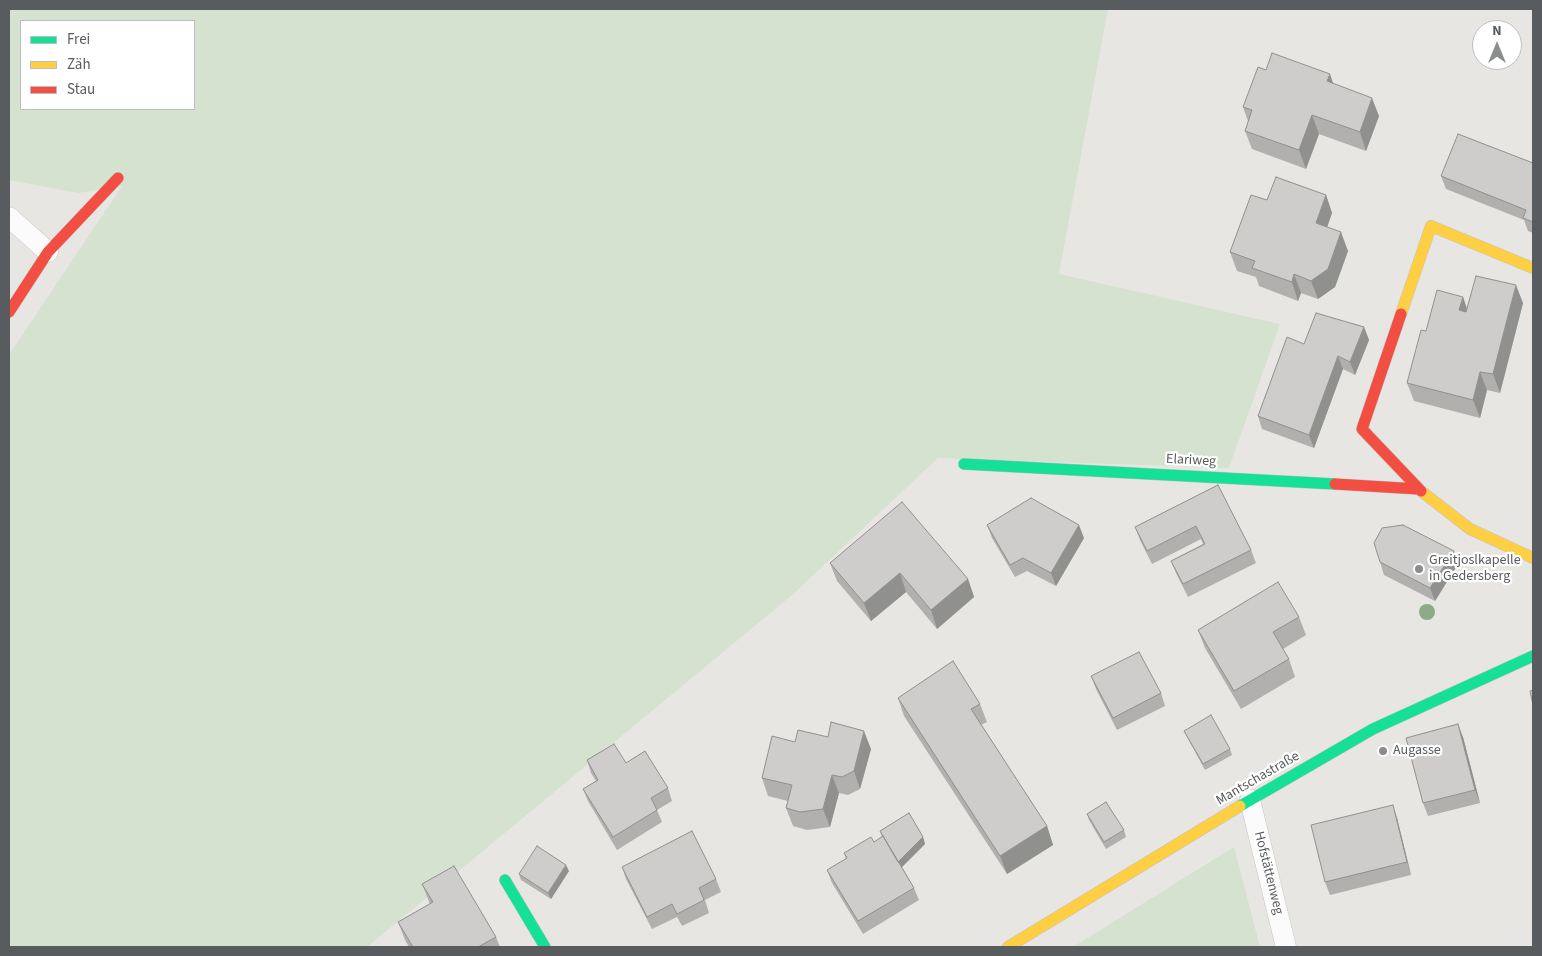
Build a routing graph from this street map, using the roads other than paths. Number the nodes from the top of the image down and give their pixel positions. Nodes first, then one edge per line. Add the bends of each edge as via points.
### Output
1 (118, 178) dead end
2 (9, 217) edge
3 (48, 252) junction
4 (1533, 268) edge
5 (9, 312) edge
6 (964, 464) dead end
7 (1418, 489) junction
8 (1533, 558) edge
9 (1533, 656) edge
10 (1250, 800) junction
11 (505, 880) dead end
12 (545, 947) edge
13 (1008, 947) edge
14 (1286, 947) edge

1 - 3 street
2 - 3 lane
3 - 5 street
4 - 7 street via 1431,226 1362,428
6 - 7 street, Elariweg
7 - 8 street via 1470,529
9 - 10 street, Mantschastraße via 1373,729
10 - 13 street, Mantschastraße
10 - 14 lane, Hofstättenweg
11 - 12 street

